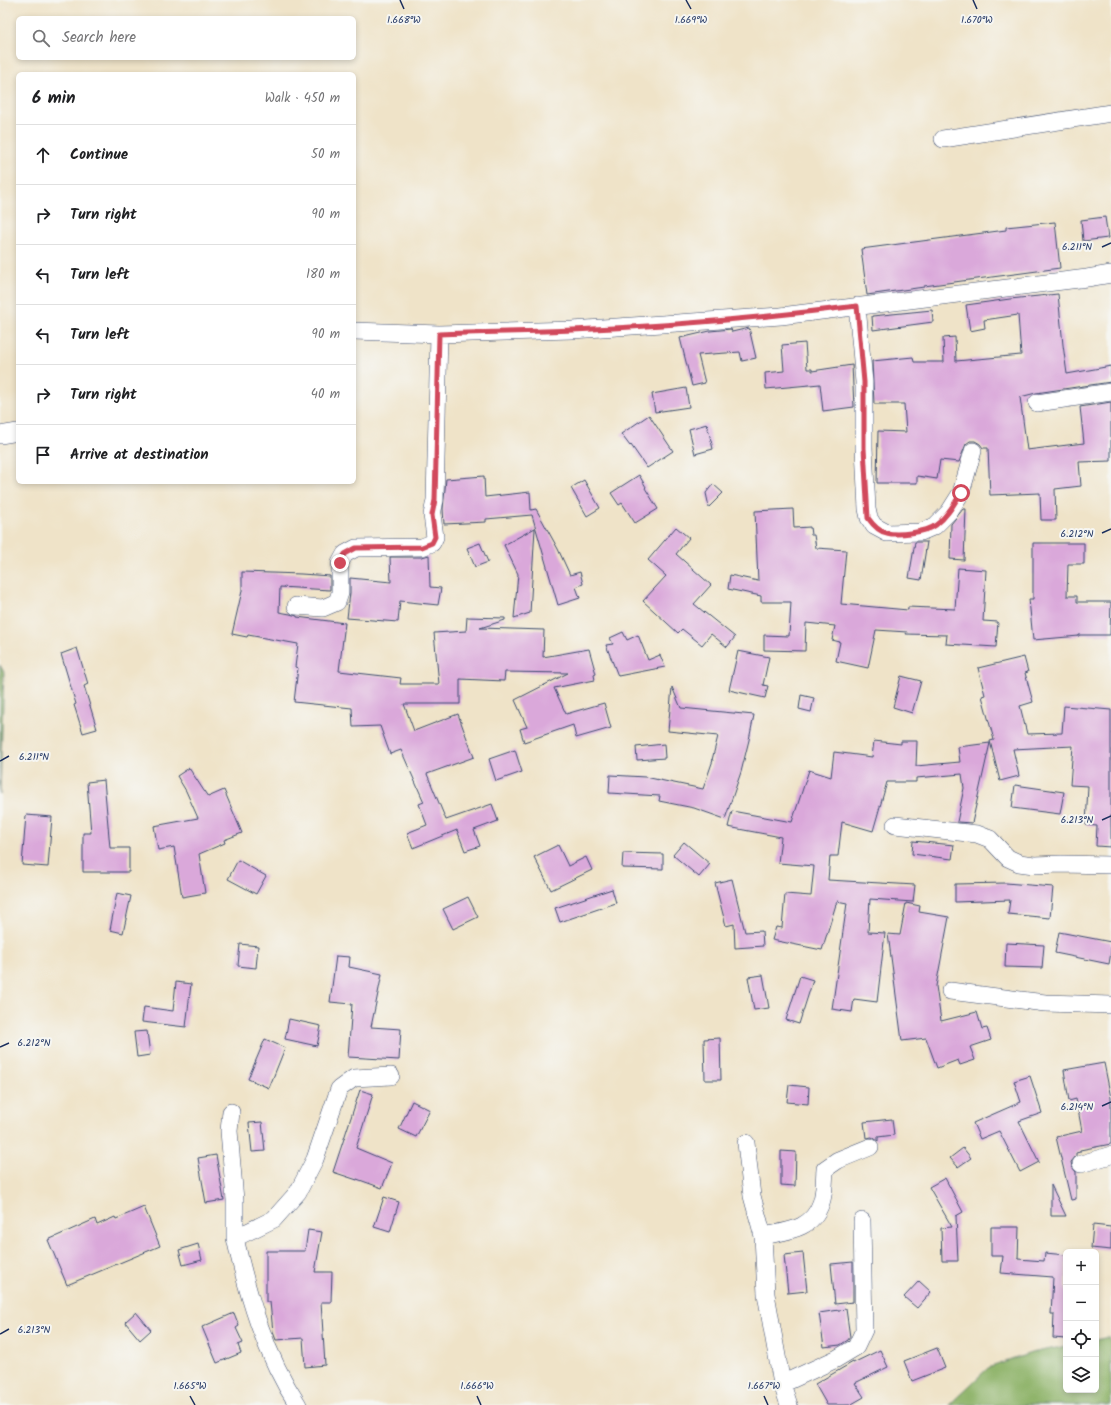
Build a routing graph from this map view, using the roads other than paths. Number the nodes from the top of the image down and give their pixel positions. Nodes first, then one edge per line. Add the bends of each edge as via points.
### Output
1 (1111, 113) edge
2 (943, 139) dead end
3 (1111, 274) edge
4 (857, 306) junction
5 (356, 331) edge
6 (439, 334) junction
7 (1111, 392) edge
8 (1037, 403) dead end
9 (16, 432) edge
10 (0, 435) edge
11 (973, 451) dead end
12 (296, 606) dead end
13 (895, 825) dead end
14 (1111, 865) edge
15 (950, 991) dead end
16 (1111, 1005) edge
17 (391, 1076) dead end
18 (231, 1112) dead end
19 (746, 1142) dead end
20 (870, 1147) dead end
21 (1111, 1155) edge
22 (1081, 1164) dead end
23 (862, 1221) dead end
24 (763, 1236) junction
25 (236, 1238) junction
26 (782, 1384) junction
27 (298, 1405) edge
28 (789, 1405) edge

1 - 2 street
3 - 4 street
4 - 6 street via 707,322
4 - 11 street via 864,382 867,509 868,518 874,526 887,533 921,532 935,526 949,512 961,493
5 - 6 street
6 - 12 street via 435,500 432,515 435,537 432,543 422,547 356,548 345,554 340,563 340,593 337,602 323,608
7 - 8 street
9 - 10 street
13 - 14 street via 977,834 990,839 1008,858 1026,864
15 - 16 street via 1045,1003
17 - 25 street via 354,1078 339,1089 315,1159 298,1192 274,1219
18 - 25 street via 228,1132
19 - 24 street via 752,1196
20 - 24 street via 838,1160 825,1169 822,1203 812,1220 798,1228
21 - 22 street
23 - 26 street via 864,1330 856,1347
24 - 26 street via 766,1294
25 - 27 street via 245,1281 264,1338
26 - 28 street

